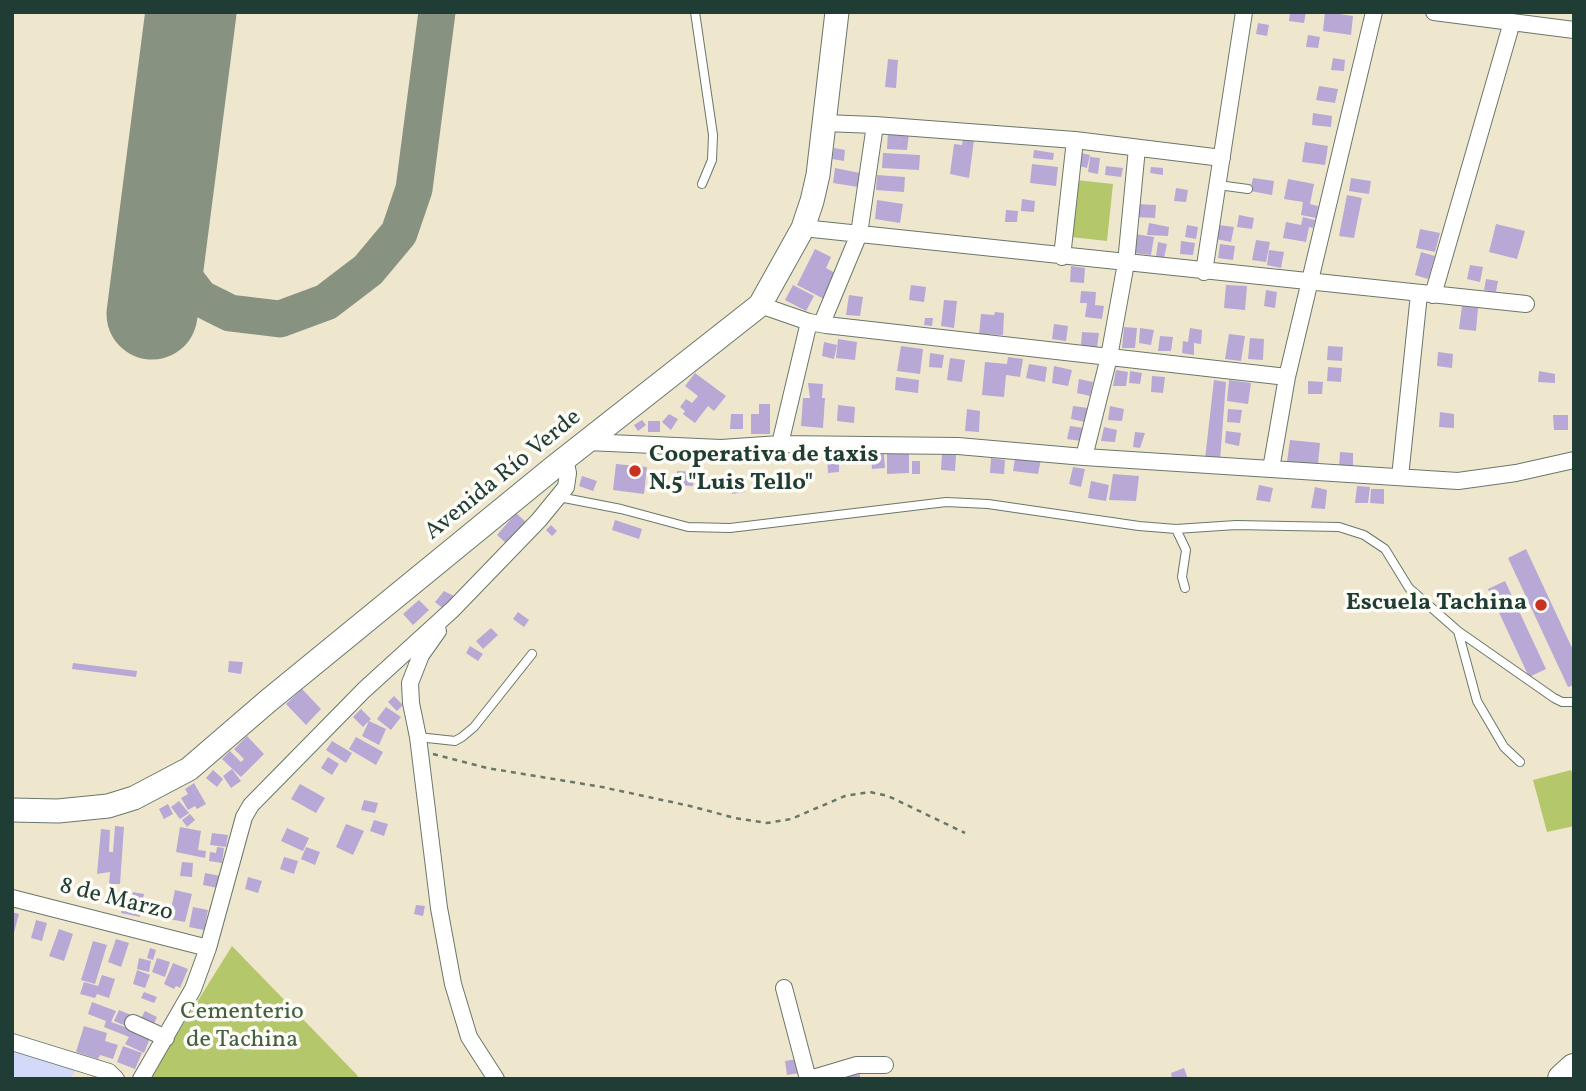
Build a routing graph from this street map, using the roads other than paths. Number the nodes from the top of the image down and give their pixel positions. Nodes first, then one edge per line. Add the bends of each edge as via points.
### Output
1 (695, 12) edge
2 (837, 12) edge
3 (1244, 12) edge
4 (1374, 12) edge
5 (1434, 12) edge
6 (1512, 22) junction
7 (1574, 30) edge
8 (824, 123) junction
9 (875, 125) junction
10 (1075, 140) junction
11 (1137, 148) junction
12 (1222, 158) junction
13 (702, 184) dead end
14 (1218, 185) junction
15 (1248, 189) dead end
16 (803, 228) junction
17 (859, 234) junction
18 (1062, 257) junction
19 (1126, 263) junction
20 (1205, 272) junction
21 (1309, 283) junction
22 (1426, 294) junction
23 (1526, 304) dead end
24 (760, 305) junction
25 (815, 323) junction
26 (1109, 357) junction
27 (1287, 377) junction
28 (587, 442) junction
29 (780, 444) junction
30 (1084, 457) junction
31 (565, 459) junction
32 (1574, 460) edge
33 (1270, 469) junction
34 (1400, 477) junction
35 (559, 497) junction
36 (1176, 529) junction
37 (1185, 589) dead end
38 (453, 609) junction
39 (1458, 631) junction
40 (532, 654) dead end
41 (1574, 702) edge
42 (419, 744) junction
43 (1520, 762) dead end
44 (13, 813) edge
45 (12, 898) edge
46 (208, 948) junction
47 (784, 988) dead end
48 (133, 1023) dead end
49 (166, 1038) junction
50 (12, 1042) edge
51 (885, 1065) dead end
52 (1574, 1069) edge
53 (116, 1079) edge
54 (141, 1079) edge
55 (496, 1079) edge
56 (809, 1079) edge
57 (1563, 1079) edge

1 - 13 lane via 713,135 712,159
2 - 8 main road, Avenida Río Verde
3 - 12 street
4 - 21 street
5 - 6 street
6 - 7 street
6 - 22 street
8 - 9 street
8 - 16 main road, Avenida Río Verde via 818,175
9 - 10 street
9 - 17 street
10 - 11 street
10 - 18 street
11 - 12 street
11 - 19 street
12 - 14 street
14 - 15 lane
14 - 20 street
16 - 17 street
16 - 24 main road, Avenida Río Verde
17 - 18 street
17 - 25 street
18 - 19 street
19 - 20 street
19 - 26 street
20 - 21 street
21 - 22 street
21 - 27 street
22 - 23 street
22 - 34 street
24 - 25 street
24 - 28 main road, Avenida Río Verde
25 - 26 street
25 - 29 street
26 - 27 street
26 - 30 street
27 - 33 street
28 - 29 street via 721,448
28 - 31 main road, Avenida Río Verde
29 - 30 street via 958,446
30 - 33 street
31 - 35 street via 568,480
31 - 44 main road, Avenida Río Verde via 189,769 108,806
32 - 34 street via 1458,481
33 - 34 street
35 - 36 lane via 688,527 730,528 946,502
35 - 38 street
36 - 37 lane via 1186,550
36 - 39 lane via 1317,524 1364,535 1385,550 1409,588
38 - 42 street via 421,656 410,683
38 - 46 street via 364,690 251,806 244,817
39 - 41 lane via 1554,698
39 - 43 lane via 1477,701 1504,747
40 - 42 lane via 462,737
42 - 55 street via 453,984 469,1037
45 - 46 street, 8 de Marzo
46 - 49 street via 193,989
47 - 56 street
48 - 49 street
49 - 54 street
50 - 53 street via 109,1072
51 - 56 street via 857,1065
52 - 57 highway

